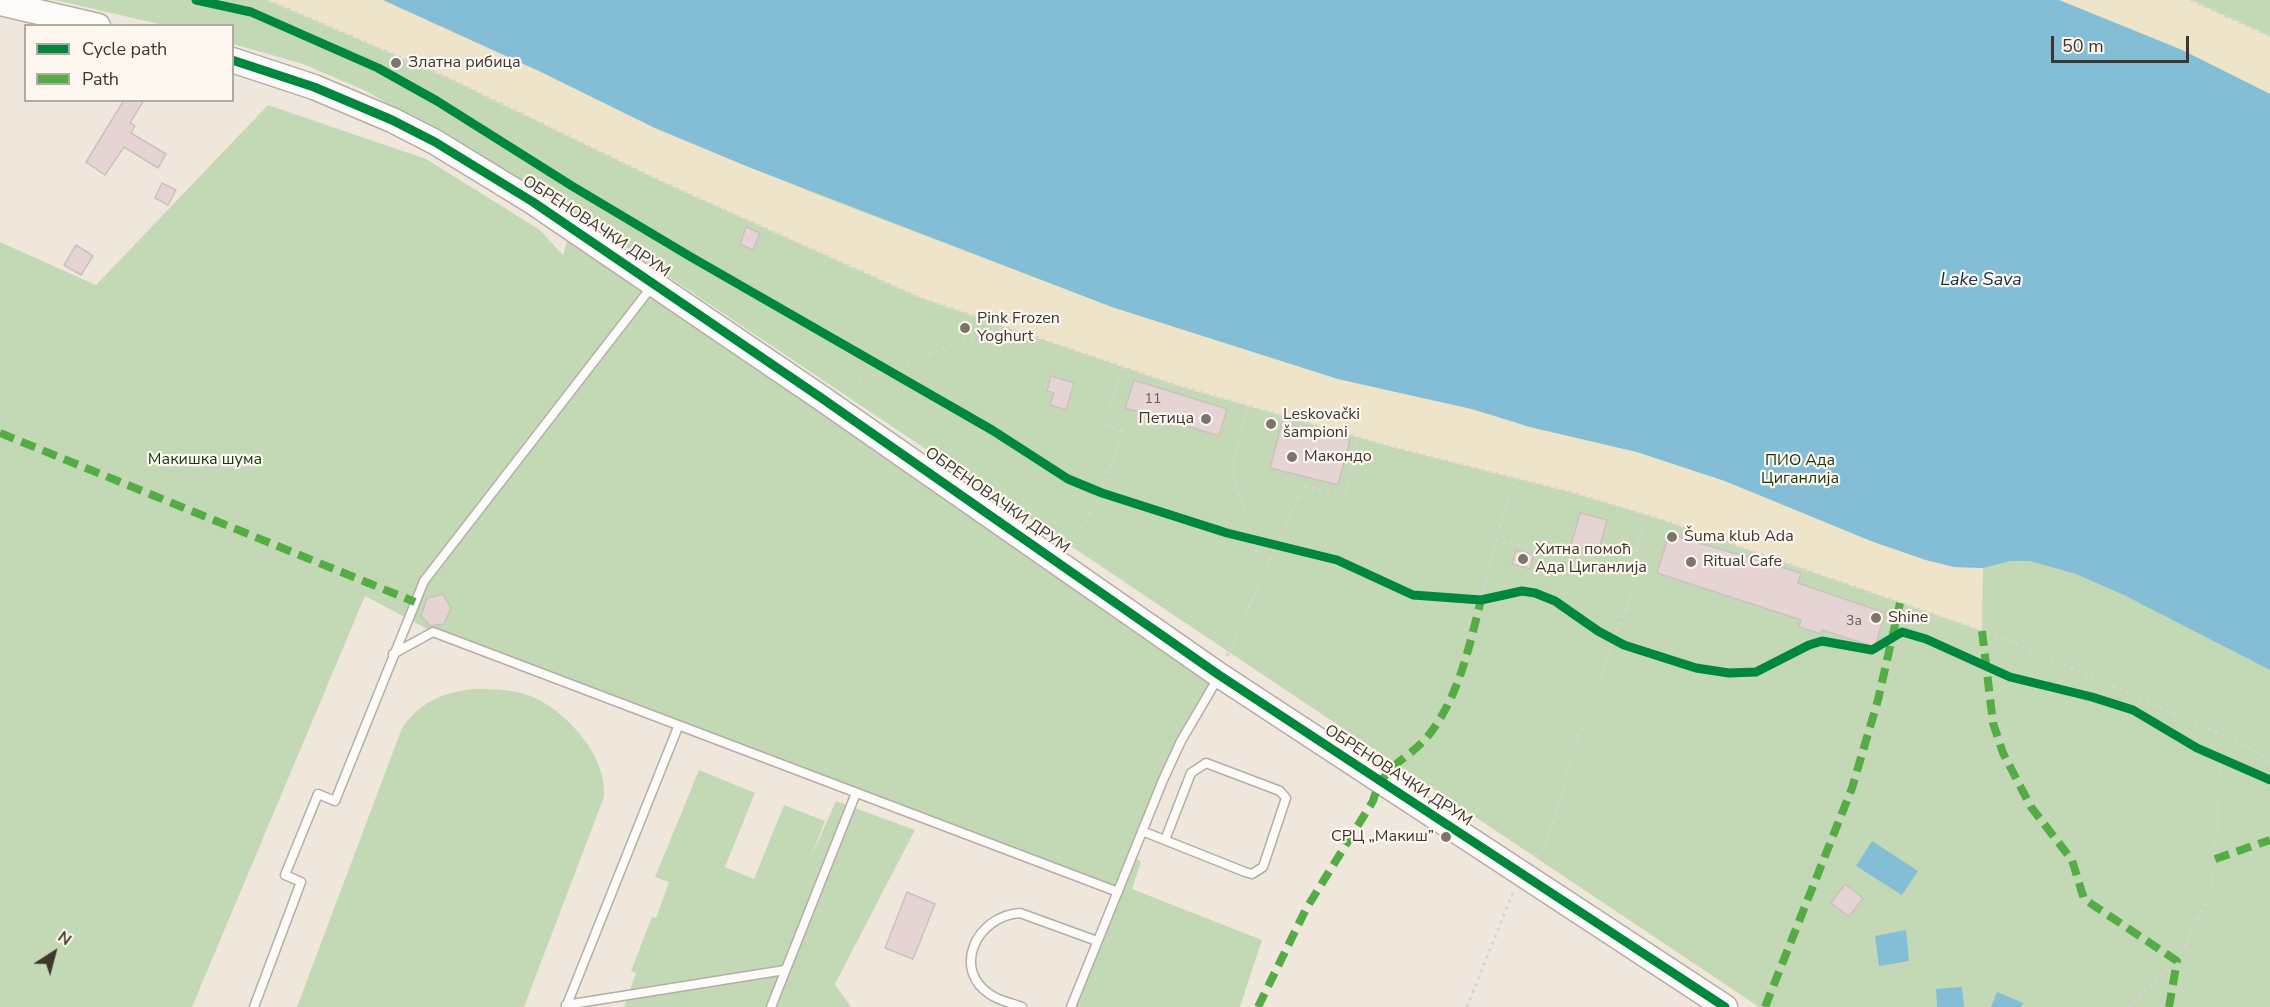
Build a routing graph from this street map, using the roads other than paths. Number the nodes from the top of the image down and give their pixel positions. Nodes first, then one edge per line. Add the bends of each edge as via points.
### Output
1 (0, 3) edge
2 (89, 24) edge
3 (234, 61) edge
4 (654, 283) junction
5 (393, 654) junction
6 (1219, 675) junction
7 (678, 727) junction
8 (856, 793) junction
9 (1142, 831) junction
10 (1165, 840) junction
11 (1118, 892) junction
12 (1097, 941) junction
13 (785, 970) junction
14 (566, 1006) edge
15 (254, 1007) edge
16 (771, 1007) edge
17 (1022, 1007) edge
18 (1071, 1007) edge
19 (1725, 1007) edge

1 - 2 street
3 - 4 street, ОБРЕНОВАЧКИ ДРУМ via 347,100 435,142
4 - 5 lane via 424,581
4 - 6 street, ОБРЕНОВАЧКИ ДРУМ
5 - 7 lane via 433,632
5 - 15 lane via 335,801 318,794 285,875 301,882
6 - 9 lane via 1181,741
6 - 19 street, ОБРЕНОВАЧКИ ДРУМ
7 - 8 lane
7 - 14 lane
8 - 11 lane
8 - 13 lane
9 - 10 lane
9 - 11 lane
10 - 10 lane via 1252,874 1263,867 1285,803 1284,795 1206,763 1191,773
11 - 12 lane
12 - 17 lane via 1020,913 1001,916 984,927 972,950 975,975 991,996
12 - 18 lane
13 - 14 lane
13 - 16 lane

